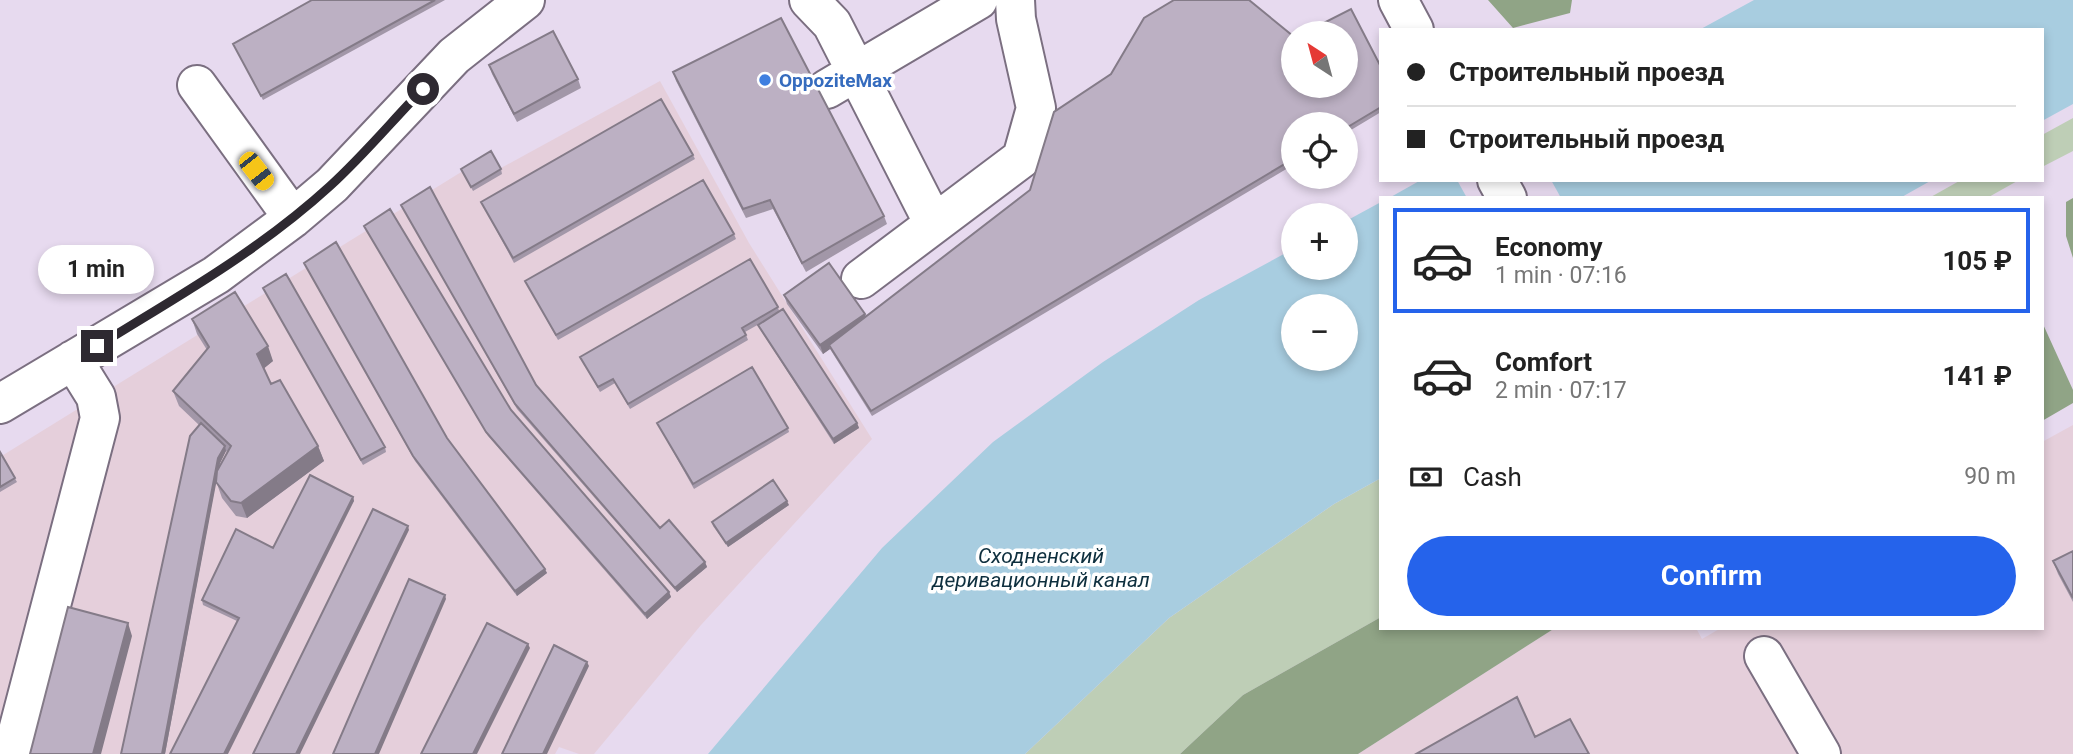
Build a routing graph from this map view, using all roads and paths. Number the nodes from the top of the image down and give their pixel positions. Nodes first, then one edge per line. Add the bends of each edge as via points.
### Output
1 (525, 0) edge
2 (809, 0) edge
3 (978, 0) edge
4 (1016, 0) edge
5 (1398, 0) edge
6 (1413, 28) edge
7 (842, 80) junction
8 (197, 85) dead end
9 (293, 218) junction
10 (934, 224) junction
11 (861, 279) dead end
12 (73, 360) junction
13 (0, 404) edge
14 (1764, 656) dead end
15 (12, 754) edge
16 (1822, 754) edge

1 - 9 street via 454,56 332,185
2 - 7 street via 832,24
3 - 7 street
4 - 10 street via 1036,108 1022,158
5 - 6 street
7 - 10 street
8 - 9 street
9 - 12 street via 216,275
10 - 11 street
12 - 13 street
12 - 15 street via 96,397 100,418
14 - 16 street

